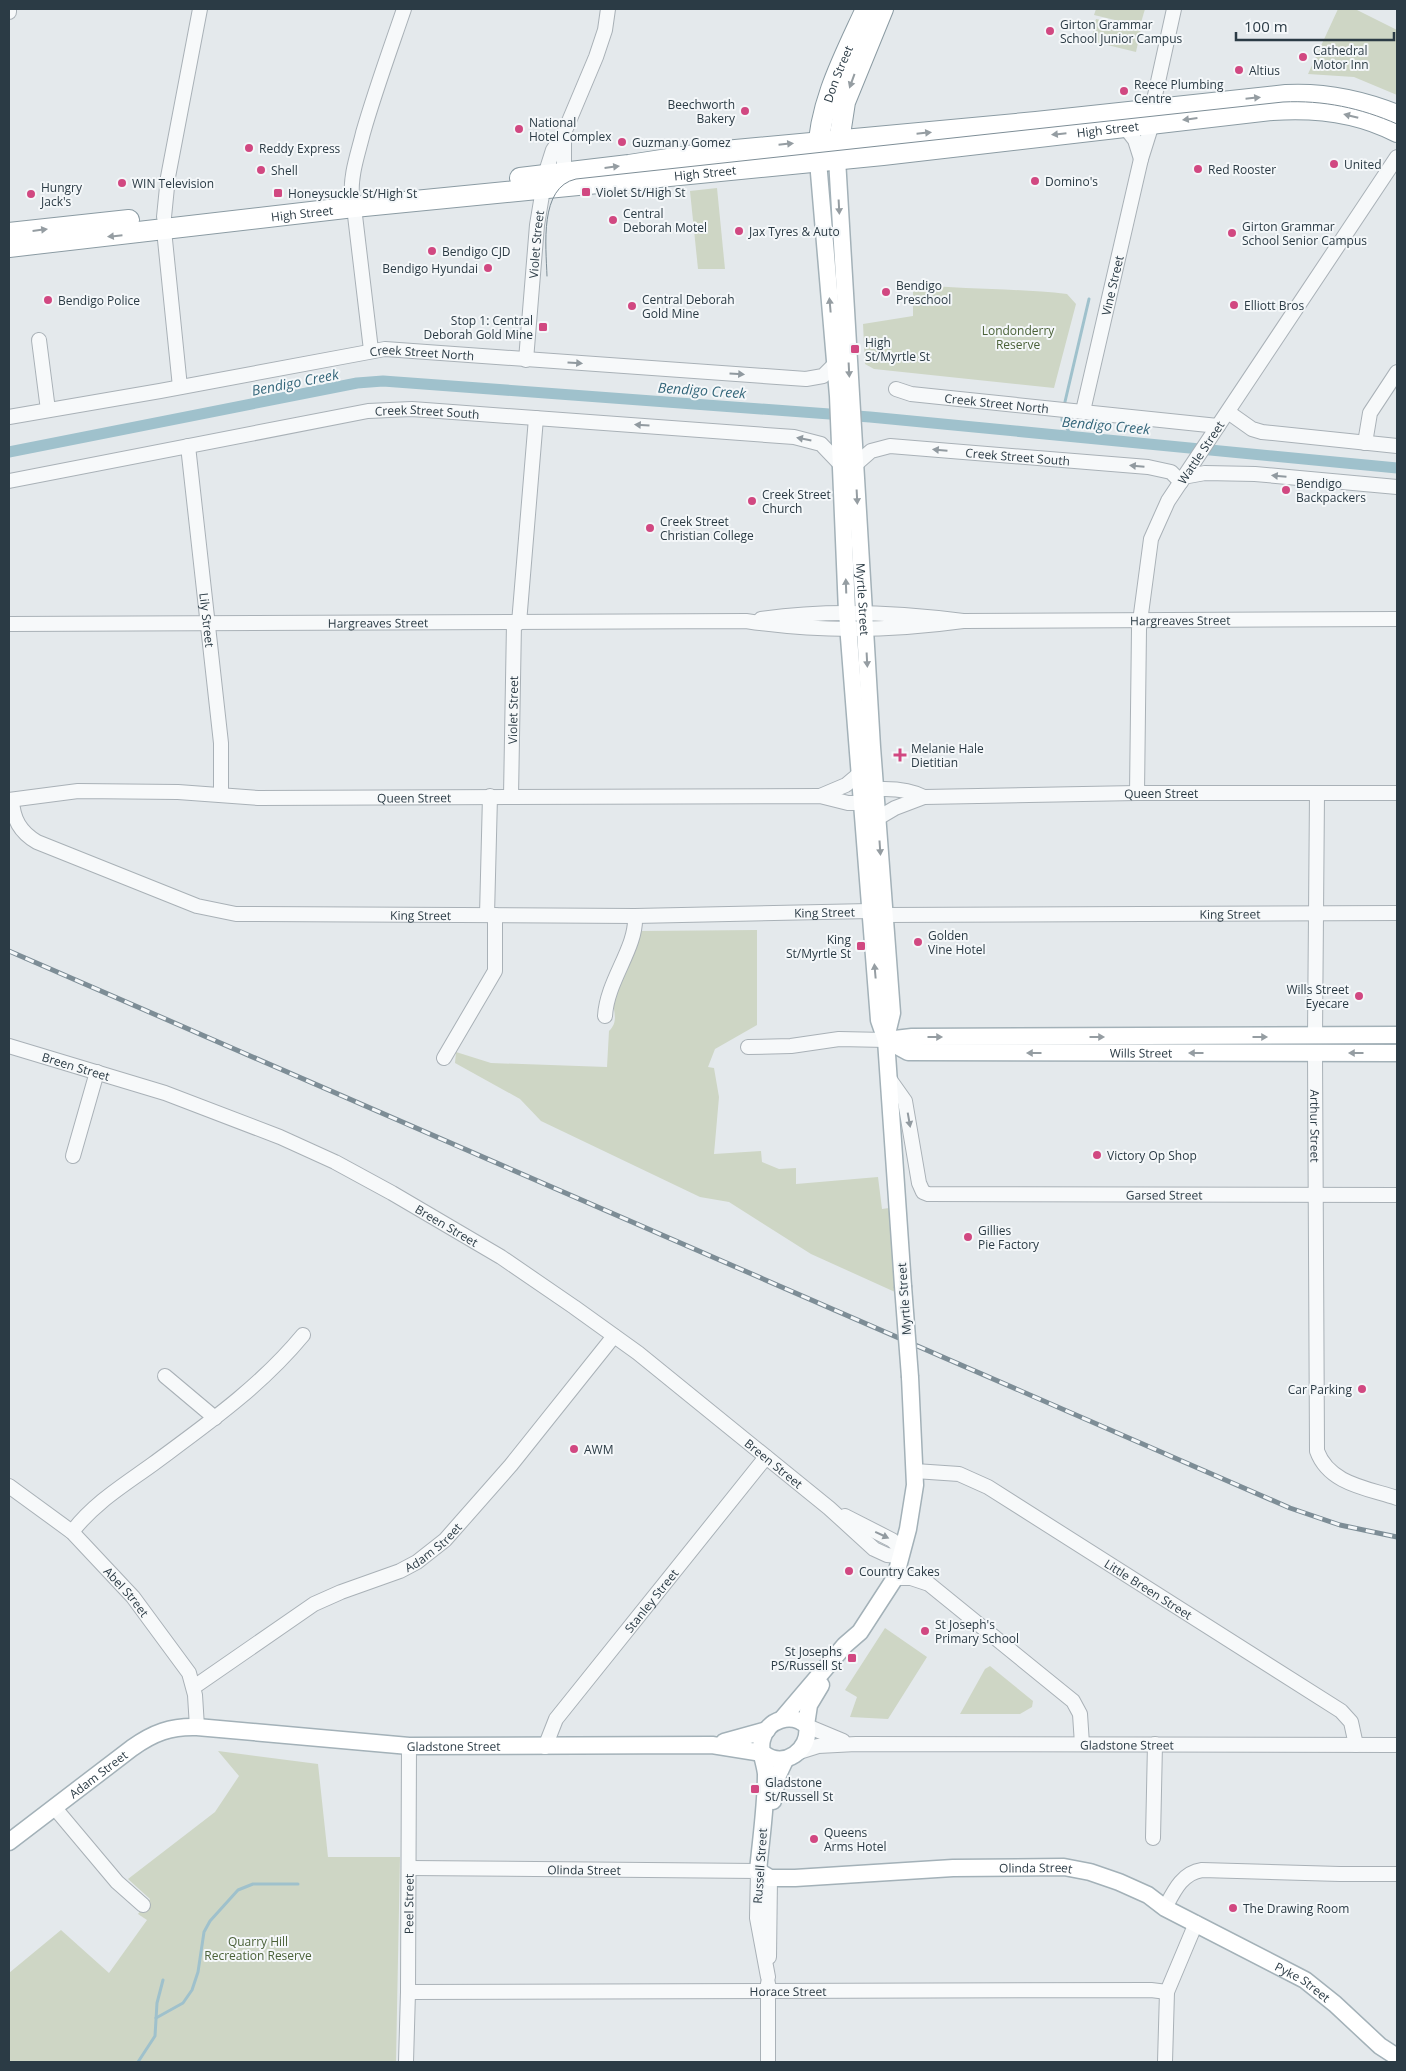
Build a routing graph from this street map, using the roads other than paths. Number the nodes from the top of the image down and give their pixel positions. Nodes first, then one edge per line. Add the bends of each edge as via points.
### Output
1 (200, 9) edge
2 (404, 9) edge
3 (608, 9) edge
4 (866, 9) edge
5 (883, 9) edge
6 (1174, 9) edge
7 (1296, 102) junction
8 (1397, 115) edge
9 (1152, 116) junction
10 (1125, 126) junction
11 (1397, 132) edge
12 (828, 150) junction
13 (1397, 158) edge
14 (1141, 159) junction
15 (554, 181) junction
16 (353, 202) junction
17 (164, 224) junction
18 (9, 233) edge
19 (9, 247) edge
20 (39, 340) dead end
21 (371, 350) junction
22 (526, 360) junction
23 (835, 364) junction
24 (1397, 372) edge
25 (180, 387) junction
26 (896, 389) dead end
27 (844, 396) junction
28 (48, 410) junction
29 (1083, 411) junction
30 (1228, 412) junction
31 (9, 417) edge
32 (536, 418) junction
33 (1214, 431) junction
34 (1365, 443) junction
35 (188, 446) junction
36 (1397, 446) edge
37 (848, 466) junction
38 (1182, 480) junction
39 (9, 481) edge
40 (1397, 487) edge
41 (847, 612) junction
42 (864, 612) junction
43 (1397, 619) edge
44 (1140, 620) junction
45 (963, 621) junction
46 (746, 622) junction
47 (516, 623) junction
48 (9, 624) edge
49 (206, 624) junction
50 (849, 629) junction
51 (866, 629) junction
52 (859, 774) junction
53 (1137, 793) junction
54 (1397, 793) edge
55 (1317, 794) junction
56 (221, 795) junction
57 (490, 796) junction
58 (511, 796) junction
59 (820, 796) junction
60 (924, 797) junction
61 (10, 800) edge
62 (870, 801) junction
63 (1397, 912) edge
64 (877, 913) junction
65 (1316, 913) junction
66 (491, 915) junction
67 (635, 916) junction
68 (605, 1016) dead end
69 (1315, 1036) junction
70 (1397, 1036) edge
71 (886, 1040) junction
72 (9, 1046) edge
73 (748, 1047) dead end
74 (1315, 1052) junction
75 (1397, 1053) edge
76 (444, 1058) dead end
77 (97, 1072) junction
78 (888, 1077) junction
79 (73, 1156) dead end
80 (1397, 1194) edge
81 (1316, 1195) junction
82 (303, 1335) dead end
83 (614, 1336) junction
84 (165, 1376) dead end
85 (215, 1418) junction
86 (766, 1457) junction
87 (915, 1471) junction
88 (9, 1486) edge
89 (1397, 1498) edge
90 (72, 1532) junction
91 (901, 1552) junction
92 (895, 1578) junction
93 (845, 1645) junction
94 (194, 1688) junction
95 (782, 1719) junction
96 (806, 1726) junction
97 (197, 1728) junction
98 (767, 1730) junction
99 (856, 1744) junction
100 (1082, 1744) junction
101 (1155, 1744) junction
102 (712, 1745) junction
103 (1356, 1745) junction
104 (1397, 1745) edge
105 (409, 1746) junction
106 (545, 1746) junction
107 (763, 1754) junction
108 (792, 1756) junction
109 (54, 1808) junction
110 (1154, 1838) dead end
111 (9, 1842) edge
112 (409, 1868) junction
113 (766, 1872) junction
114 (1397, 1874) edge
115 (142, 1904) dead end
116 (1165, 1908) junction
117 (1196, 1923) junction
118 (768, 1984) junction
119 (408, 1992) junction
120 (1167, 1992) junction
121 (1397, 2053) edge
122 (1397, 2058) edge
123 (406, 2062) edge
124 (768, 2062) edge
125 (1165, 2062) edge

1 - 17 street via 165,193
2 - 16 street via 358,154 351,182
3 - 15 street, Violet Street via 601,42 564,133 553,150
4 - 12 highway, Don Street via 833,84 820,127
5 -> 12 highway, Don Street
6 - 9 street, Vine Street
7 - 8 highway, High Street via 1344,99
7 - 9 highway, High Street via 1230,114
11 -> 7 highway, High Street via 1349,115
9 - 10 highway, High Street
12 -> 9 highway, High Street
9 - 14 street, Vine Street
10 -> 12 highway, High Street
10 - 14 street via 1135,140
12 - 15 highway, High Street
23 -> 12 main road, Myrtle Street
12 -> 27 main road, Myrtle Street
13 - 30 street, Wattle Street
14 - 29 street, Vine Street
15 - 16 highway, High Street
15 - 22 street, Violet Street via 537,225
16 - 17 highway, High Street
16 - 21 street
18 -> 17 highway, High Street
17 -> 19 highway, High Street
17 - 25 street
20 - 28 street
21 - 22 street, Creek Street North
21 - 25 street, Creek Street North
22 -> 23 street, Creek Street North via 806,379 823,376
23 - 27 main road, Myrtle Street
24 - 34 street via 1370,413
25 - 28 street, Creek Street North
26 - 29 street, Creek Street North via 911,394
27 - 37 main road, Myrtle Street
28 - 31 street, Creek Street North
29 - 33 street, Creek Street North
30 - 33 street, Wattle Street
30 - 34 street via 1262,432
32 - 35 street, Creek Street South via 412,409 374,410
37 -> 32 street, Creek Street South via 821,444 794,437
32 - 47 street, Violet Street
33 - 38 street, Wattle Street
34 - 36 street
35 - 39 street, Creek Street South
35 - 49 street, Lily Street
38 -> 37 street, Creek Street South via 1170,472 1148,467 890,446 871,451
41 -> 37 main road, Myrtle Street
37 -> 42 main road, Myrtle Street
40 -> 38 street via 1255,474 1205,473
38 - 44 street, Wattle Street via 1160,516 1151,539
41 - 42 street, Hargreaves Street
41 - 46 street, Hargreaves Street via 794,614
41 - 50 main road, Myrtle Street
42 - 45 street, Hargreaves Street
42 - 51 main road, Myrtle Street
43 - 44 street, Hargreaves Street
44 - 45 street, Hargreaves Street
44 - 53 street, Wattle Street
45 - 51 street, Hargreaves Street
46 - 47 street, Hargreaves Street
46 - 50 street, Hargreaves Street via 794,628
47 - 49 street, Hargreaves Street
47 - 58 street, Violet Street
48 - 49 street, Hargreaves Street
49 - 56 street, Lily Street via 221,743
50 - 51 street, Hargreaves Street
50 - 52 main road, Myrtle Street
51 -> 62 main road, Myrtle Street
52 - 59 street, Queen Street via 846,785
52 - 62 main road, Myrtle Street
53 - 55 street, Queen Street
53 - 60 street, Queen Street
54 - 55 street, Queen Street
55 - 65 street, Arthur Street
56 - 57 street, Queen Street via 258,798
56 - 61 street, Queen Street via 78,791
57 - 58 street, Queen Street
57 - 66 street
58 - 59 street, Queen Street
59 - 62 street, Queen Street via 848,804
60 - 62 street, Queen Street via 915,793
60 - 62 street, Queen Street via 893,809
61 - 66 street, King Street via 19,826 37,842 215,911 254,916
62 - 64 main road, Myrtle Street
63 - 65 street, King Street
64 - 65 street, King Street
64 - 67 street, King Street
64 - 71 main road, Myrtle Street via 879,1020
65 - 69 street, Arthur Street
66 - 67 street, King Street
66 - 76 street via 495,971
67 - 68 street via 633,934 609,990
69 - 70 main road, Wills Street
71 -> 69 main road, Wills Street via 912,1037
69 - 74 main road, Arthur Street
71 - 73 street, Wills Street via 839,1039 791,1046
74 -> 71 main road, Wills Street via 908,1052
71 - 78 main road, Myrtle Street
72 - 77 street, Breen Street
75 -> 74 main road, Wills Street
74 - 81 street, Arthur Street
77 - 79 street
77 - 83 street, Breen Street via 165,1092 280,1136 335,1162 494,1252
78 -> 81 street, Garsed Street via 905,1101 919,1182 923,1192 930,1195
78 - 87 main road, Myrtle Street, bridge
80 - 81 street, Garsed Street
81 - 89 street, Arthur Street via 1315,1434 1319,1459 1335,1476
82 - 85 street via 268,1375
83 - 86 street, Breen Street
83 - 94 street, Adam Street via 505,1472 438,1546 400,1571 314,1604
84 - 85 street
85 - 90 street via 95,1506
86 - 91 street, Breen Street via 829,1508 892,1540
86 - 106 street, Stanley Street via 556,1719
87 - 91 main road, Myrtle Street via 912,1511
87 - 103 street, Little Breen Street via 959,1474 988,1487 1341,1711 1352,1722
88 - 90 street, Abel Street
90 - 94 street, Abel Street via 133,1597 184,1665
91 - 92 main road, Myrtle Street
91 - 93 main road, Myrtle Street via 851,1627
92 - 93 main road, Myrtle Street via 860,1632
92 - 100 street via 911,1578 929,1584 1073,1700 1080,1714
93 - 95 main road, Myrtle Street
93 - 96 main road, Myrtle Street via 809,1705
94 - 97 street, Abel Street
95 - 96 main road via 794,1718
95 - 98 main road
96 - 99 street, Gladstone Street via 834,1739
96 - 108 main road via 807,1740
97 - 105 main road, Gladstone Street
97 - 109 main road, Adam Street via 170,1728 154,1734
98 - 102 main road, Gladstone Street
98 - 107 main road via 762,1738
99 - 100 street, Gladstone Street
99 - 108 street, Gladstone Street via 818,1746
100 - 101 street, Gladstone Street
101 - 103 street, Gladstone Street
101 - 110 street
102 - 106 main road, Gladstone Street
102 - 107 main road, Gladstone Street
103 - 104 street, Gladstone Street
105 - 106 main road, Gladstone Street
105 - 112 street, Peel Street
107 - 108 main road via 772,1759
107 - 113 main road, Russell Street
108 - 113 main road, Russell Street via 778,1776
109 - 111 main road, Adam Street
109 - 115 street via 117,1882
112 - 113 street, Olinda Street
112 - 119 street, Peel Street
113 - 116 main road, Olinda Street via 797,1867 856,1873 1063,1876 1099,1884
113 - 118 street, Russell Street
114 - 116 street via 1202,1870 1183,1879
116 - 117 main road, Pyke Street
117 - 120 street
117 - 121 main road, Pyke Street via 1256,1945 1306,1970 1336,1993
117 - 122 main road, Pyke Street via 1305,1980
118 - 119 street, Horace Street
118 - 120 street, Horace Street
118 - 124 street, Russell Street
119 - 123 street, Peel Street
120 - 125 street

